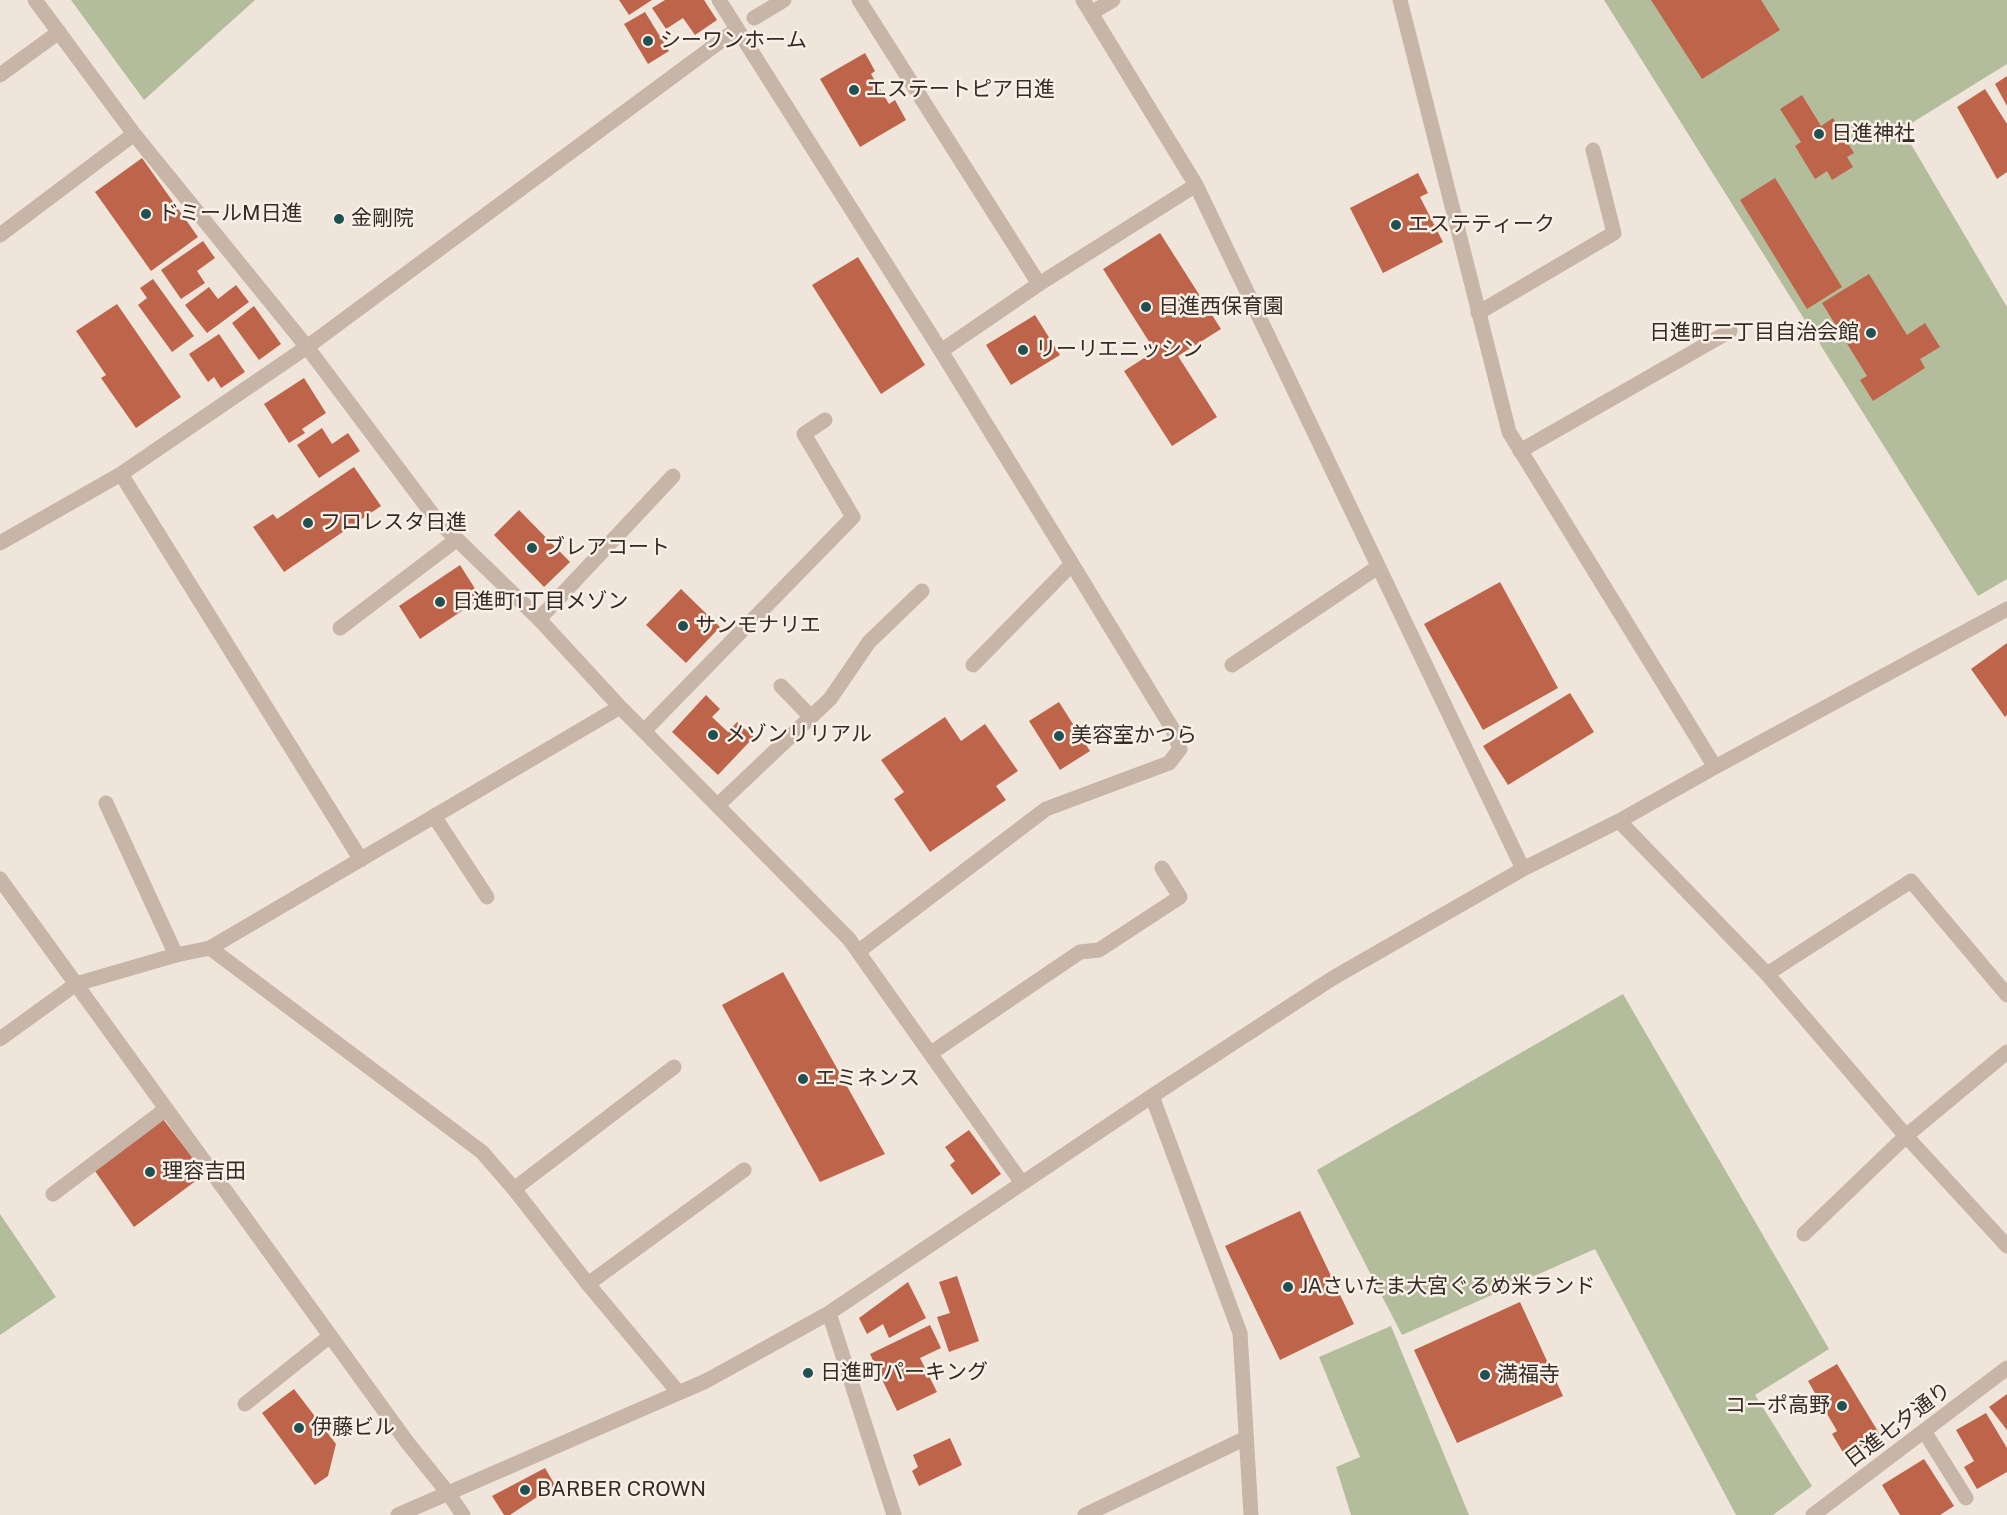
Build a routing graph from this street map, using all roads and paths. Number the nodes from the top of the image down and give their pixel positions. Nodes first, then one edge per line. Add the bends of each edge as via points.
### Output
1 (35, 0) edge
2 (719, 0) edge
3 (784, 0) edge
4 (859, 0) edge
5 (1083, 0) edge
6 (1113, 0) edge
7 (1400, 0) edge
8 (1091, 14) junction
9 (754, 18) dead end
10 (737, 29) junction
11 (59, 32) junction
12 (0, 75) edge
13 (134, 134) junction
14 (1593, 150) dead end
15 (1196, 185) junction
16 (0, 235) edge
17 (1039, 284) junction
18 (1478, 313) junction
19 (1730, 331) dead end
20 (307, 347) junction
21 (940, 351) junction
22 (825, 420) dead end
23 (1520, 451) junction
24 (121, 474) junction
25 (673, 476) dead end
26 (456, 540) junction
27 (0, 543) edge
28 (1072, 564) junction
29 (1378, 567) junction
30 (922, 591) dead end
31 (2007, 609) edge
32 (539, 619) junction
33 (340, 628) dead end
34 (973, 665) dead end
35 (1232, 665) dead end
36 (781, 686) dead end
37 (620, 707) junction
38 (812, 717) junction
39 (644, 731) junction
40 (1715, 767) junction
41 (106, 803) dead end
42 (718, 805) junction
43 (434, 816) junction
44 (1619, 821) junction
45 (360, 860) junction
46 (1162, 868) dead end
47 (1522, 869) junction
48 (0, 879) edge
49 (487, 897) dead end
50 (210, 948) junction
51 (859, 951) junction
52 (176, 955) junction
53 (1767, 974) junction
54 (76, 984) junction
55 (2007, 996) edge
56 (0, 1039) edge
57 (2007, 1052) edge
58 (931, 1053) junction
59 (674, 1067) dead end
60 (1152, 1096) junction
61 (166, 1109) junction
62 (1906, 1136) junction
63 (744, 1170) dead end
64 (1022, 1183) junction
65 (514, 1189) junction
66 (53, 1194) dead end
67 (1804, 1234) dead end
68 (2007, 1246) edge
69 (588, 1284) junction
70 (829, 1313) junction
71 (330, 1336) junction
72 (2007, 1368) edge
73 (678, 1392) junction
74 (245, 1404) dead end
75 (1924, 1431) junction
76 (1246, 1438) junction
77 (448, 1493) junction
78 (1966, 1498) dead end
79 (398, 1515) edge
80 (463, 1515) edge
81 (894, 1515) edge
82 (1085, 1515) edge
83 (1251, 1515) edge
84 (1813, 1515) edge

1 - 11 street
2 - 10 street
3 - 9 street
4 - 17 street
5 - 8 street
6 - 8 street
7 - 18 street
8 - 15 street
10 - 20 street
10 - 21 street
11 - 12 street
11 - 13 street
13 - 16 street
13 - 20 street
14 - 18 street via 1614,233
15 - 17 street
15 - 29 street
17 - 21 street
18 - 23 street via 1509,432
19 - 23 street
20 - 24 street
20 - 26 street
21 - 28 street
22 - 39 street via 804,434 853,517
23 - 40 street
24 - 27 street
24 - 45 street
25 - 32 street
26 - 32 street
26 - 33 street
28 - 34 street
28 - 51 street via 1172,728 1180,749 1169,764 1046,809
29 - 35 street
29 - 47 street
30 - 38 street via 869,642 830,699
31 - 40 street
32 - 37 street
36 - 38 street
37 - 39 street
37 - 43 street
38 - 42 street
39 - 42 street
40 - 44 street
41 - 52 street
42 - 51 street
43 - 45 street
43 - 49 street
44 - 47 street
44 - 53 street
45 - 50 street
46 - 58 street via 1180,897 1099,950 1080,952
47 - 60 street via 1333,978
48 - 54 street
50 - 52 street
50 - 65 street via 482,1152
51 - 58 street
52 - 54 street
53 - 55 street via 1911,881
53 - 62 street
54 - 56 street
54 - 61 street
57 - 62 street
58 - 64 street
59 - 65 street
60 - 64 street
60 - 76 street via 1240,1333
61 - 66 street
61 - 71 street
62 - 67 street
62 - 68 street
63 - 69 street
64 - 70 street
65 - 69 street
69 - 73 street
70 - 73 street via 706,1381
70 - 81 street
71 - 74 street
71 - 77 street
72 - 75 street, 日進七夕通り
73 - 77 street
75 - 78 street
75 - 84 street, 日進七夕通り
76 - 82 street
76 - 83 street
77 - 79 street
77 - 80 street

